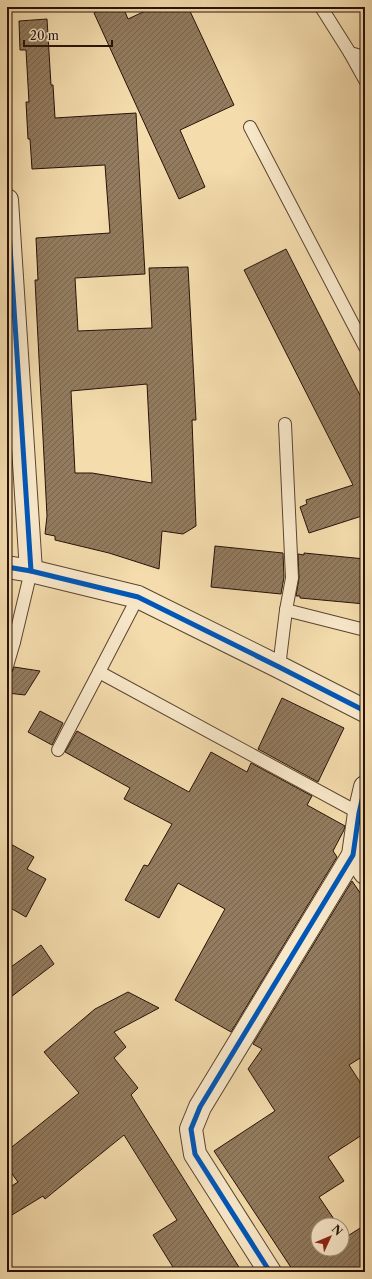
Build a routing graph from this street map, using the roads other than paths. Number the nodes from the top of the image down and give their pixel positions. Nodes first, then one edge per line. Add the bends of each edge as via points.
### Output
1 (321, 7) edge
2 (350, 53) junction
3 (365, 57) edge
4 (365, 80) edge
5 (250, 127) dead end
6 (7, 200) edge
7 (365, 347) edge
8 (285, 424) dead end
9 (7, 568) edge
10 (31, 571) junction
11 (138, 597) junction
12 (286, 610) junction
13 (365, 630) edge
14 (11, 642) edge
15 (7, 666) edge
16 (279, 666) junction
17 (99, 672) junction
18 (365, 711) edge
19 (58, 750) dead end
20 (365, 786) edge
21 (359, 813) junction
22 (353, 855) junction
23 (365, 873) edge
24 (270, 1272) edge

1 - 2 lane
2 - 3 lane
2 - 4 lane
5 - 7 lane
6 - 10 street
8 - 12 lane via 292,578
9 - 10 street
10 - 11 street
10 - 14 lane
11 - 16 street
11 - 17 lane
12 - 13 lane
12 - 16 lane
14 - 15 lane
16 - 18 street
17 - 19 lane
17 - 21 lane
20 - 21 street
21 - 22 street
22 - 23 street
22 - 24 street via 200,1107 191,1129 195,1154

